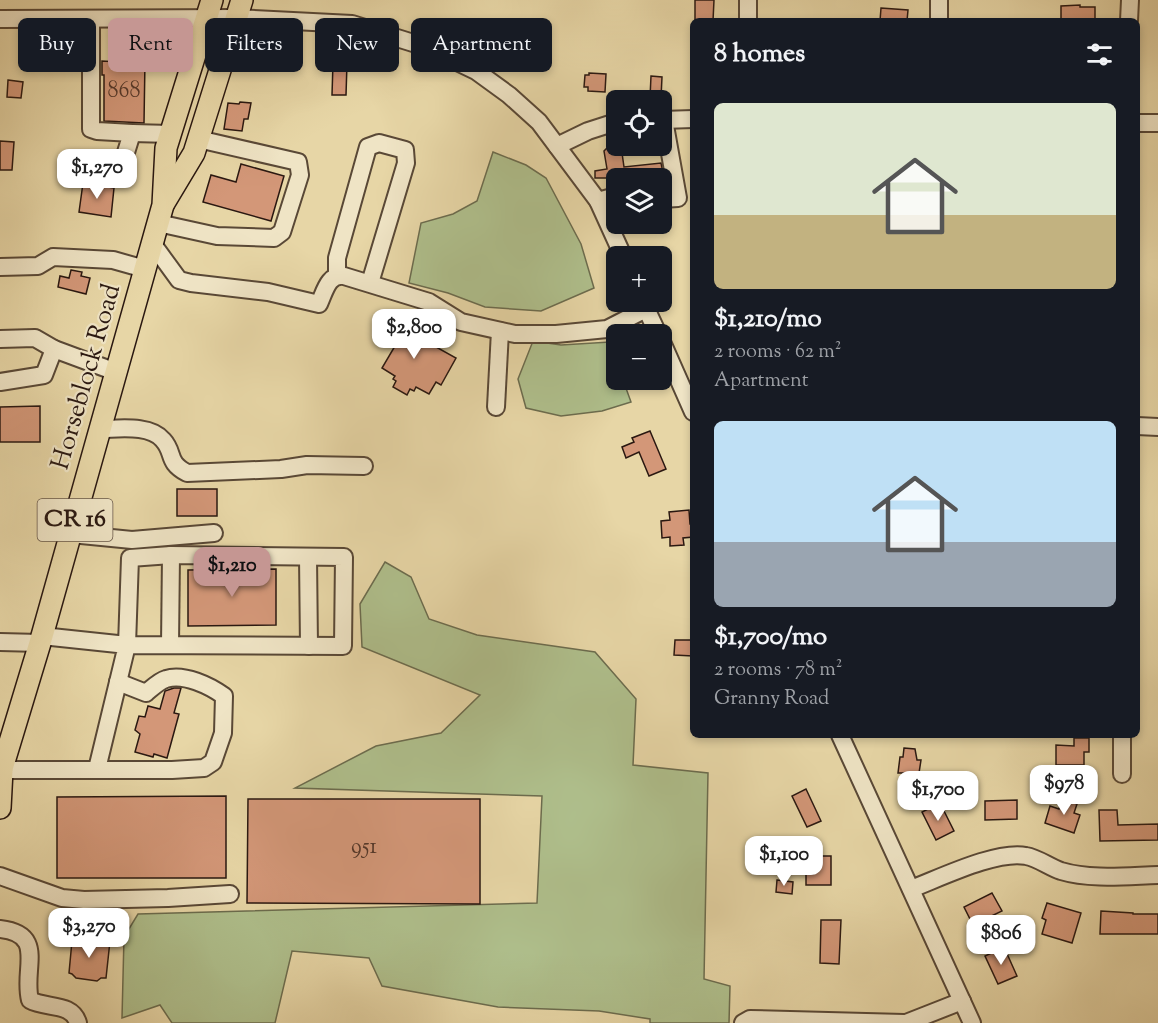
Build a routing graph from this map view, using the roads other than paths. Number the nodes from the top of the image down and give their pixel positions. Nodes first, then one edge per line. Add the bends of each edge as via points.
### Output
1 (748, 0) edge
2 (939, 0) edge
3 (1130, 0) edge
4 (209, 9) edge
5 (239, 9) edge
6 (748, 18) edge
7 (939, 18) edge
8 (1129, 18) edge
9 (0, 19) edge
10 (18, 19) edge
11 (96, 19) edge
12 (92, 72) edge
13 (690, 119) edge
14 (672, 120) edge
15 (1140, 123) edge
16 (1158, 123) edge
17 (606, 125) edge
18 (132, 133) junction
19 (171, 134) junction
20 (198, 139) junction
21 (557, 146) junction
22 (670, 156) edge
23 (118, 178) dead end
24 (672, 198) edge
25 (606, 199) edge
26 (598, 201) junction
27 (158, 224) junction
28 (618, 246) edge
29 (0, 267) edge
30 (145, 269) junction
31 (337, 275) junction
32 (370, 283) junction
33 (634, 312) edge
34 (500, 331) junction
35 (0, 339) edge
36 (54, 349) junction
37 (672, 365) edge
38 (116, 372) junction
39 (0, 382) edge
40 (690, 405) edge
41 (496, 407) dead end
42 (1140, 426) edge
43 (1158, 427) edge
44 (100, 429) junction
45 (364, 466) dead end
46 (214, 533) dead end
47 (70, 534) junction
48 (171, 555) junction
49 (304, 557) junction
50 (41, 640) junction
51 (0, 642) edge
52 (127, 645) junction
53 (170, 645) junction
54 (309, 646) junction
55 (118, 682) junction
56 (841, 738) edge
57 (1122, 738) edge
58 (97, 769) junction
59 (1, 773) edge
60 (1122, 774) dead end
61 (0, 808) edge
62 (1158, 875) edge
63 (0, 876) edge
64 (911, 889) junction
65 (230, 894) dead end
66 (0, 929) edge
67 (962, 1001) junction
68 (78, 1023) edge
69 (743, 1023) edge
70 (905, 1023) edge
71 (972, 1023) edge

1 - 6 street
2 - 7 street
3 - 8 street
4 - 5 street
4 - 11 street
4 - 19 main road, Horseblock Road / CR 16
5 - 20 main road, Horseblock Road / CR 16
5 - 21 street via 352,24 426,47 476,71 510,95 539,122
9 - 10 street
12 - 18 street via 91,129
13 - 14 street
15 - 16 street
17 - 21 street
18 - 19 street
18 - 23 street
19 - 27 main road, Horseblock Road / CR 16
20 - 27 main road, Horseblock Road / CR 16
20 - 27 street via 298,162 300,175 282,232 274,238 217,236
21 - 26 street
22 - 24 street via 678,198
25 - 26 street
26 - 28 street
27 - 30 main road, Horseblock Road / CR 16
27 - 31 street via 179,280 268,292 319,304 331,278
29 - 30 street via 38,266 53,257 113,260
30 - 38 main road, Horseblock Road / CR 16
31 - 32 street
31 - 32 street via 337,258 368,147 379,143 405,150 406,163
32 - 34 street via 429,302 461,322
33 - 34 street via 607,329 556,334
34 - 41 street
35 - 36 street via 35,338
36 - 38 street
36 - 39 street via 44,375
37 - 40 street
38 - 44 main road, Horseblock Road / CR 16
42 - 43 street
44 - 45 street via 155,434 164,440 176,467 187,473 307,465
44 - 47 main road, Horseblock Road / CR 16
46 - 47 street via 132,540
47 - 50 main road, Horseblock Road / CR 16
48 - 49 street
48 - 52 street via 130,558
48 - 53 street
49 - 54 street
49 - 54 street via 344,557 343,646
50 - 51 street
50 - 52 street
50 - 59 main road, Horseblock Road / CR 16
52 - 53 street
52 - 55 street
53 - 54 street
55 - 58 street
55 - 58 street via 147,693 165,679 174,678 213,689 224,696 223,733 213,762 204,768
56 - 64 street
57 - 60 street
58 - 59 street
59 - 61 main road, Horseblock Road / CR 16
62 - 64 street via 1085,876 1026,856 1005,856
63 - 65 street via 62,897 84,900
64 - 67 street
66 - 68 street via 15,931 26,939 30,952 30,1000 67,1008
67 - 70 street
67 - 71 street
69 - 70 street via 750,1019

